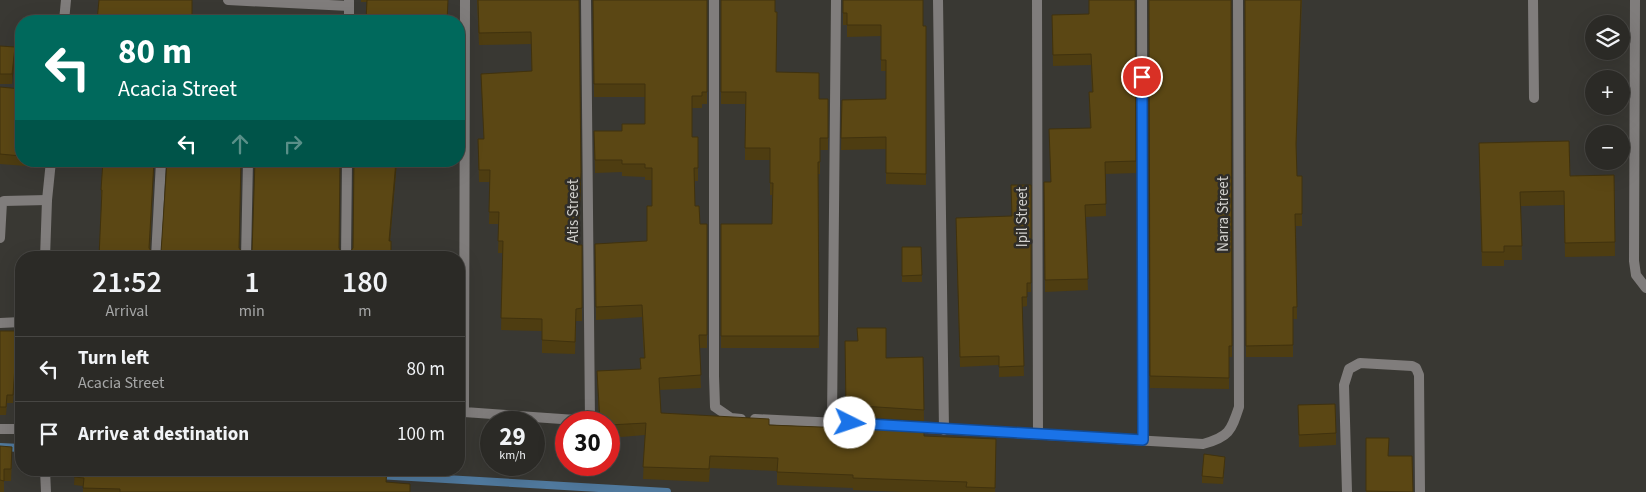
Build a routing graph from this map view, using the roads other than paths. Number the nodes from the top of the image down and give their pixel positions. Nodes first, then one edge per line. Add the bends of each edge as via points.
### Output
1 (66, 0) edge
2 (228, 0) edge
3 (465, 0) edge
4 (586, 0) edge
5 (714, 0) edge
6 (836, 0) edge
7 (938, 0) edge
8 (1037, 0) edge
9 (1142, 0) edge
10 (1238, 0) edge
11 (1533, 0) edge
12 (1634, 0) edge
13 (349, 3) edge
14 (65, 15) edge
15 (465, 15) edge
16 (1534, 98) dead end
17 (50, 167) edge
18 (161, 167) edge
19 (248, 167) edge
20 (347, 167) edge
21 (465, 167) edge
22 (47, 200) junction
23 (0, 238) edge
24 (45, 251) edge
25 (156, 251) edge
26 (246, 251) edge
27 (346, 251) edge
28 (464, 251) edge
29 (1646, 288) edge
30 (15, 322) edge
31 (0, 323) edge
32 (465, 412) edge
33 (832, 422) junction
34 (869, 424) edge
35 (897, 426) edge
36 (0, 429) edge
37 (15, 429) edge
38 (944, 430) junction
39 (1038, 435) junction
40 (1143, 440) junction
41 (45, 476) edge
42 (46, 492) edge
43 (1346, 492) edge
44 (1420, 492) edge

1 - 14 street
2 - 13 street
3 - 15 street, Atis Street
4 - 32 street, Atis Street via 590,421
5 - 33 street via 715,407 731,418
6 - 33 street
7 - 38 street
8 - 39 street, Ipil Street
9 - 40 street
10 - 40 street, Narra Street via 1239,407 1232,426 1220,440 1203,444
11 - 16 street
12 - 29 street via 1634,261 1636,275
17 - 22 street
18 - 25 street
19 - 26 street
20 - 27 street
21 - 28 street, Atis Street
22 - 23 street via 2,202
22 - 24 street
30 - 31 street
33 - 34 street
35 - 38 street
36 - 37 street
38 - 39 street
39 - 40 street
41 - 42 street
43 - 44 street via 1344,385 1349,369 1360,363 1412,366 1419,374

